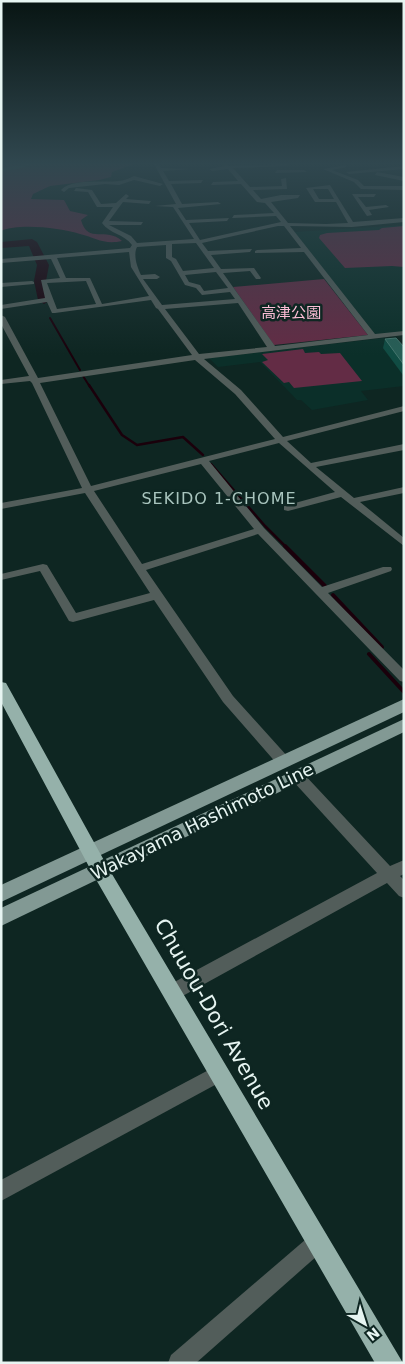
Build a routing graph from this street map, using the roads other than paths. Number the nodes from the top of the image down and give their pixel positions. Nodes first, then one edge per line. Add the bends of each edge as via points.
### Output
1 (109, 228) edge
2 (189, 228) edge
3 (257, 228) edge
4 (287, 228) edge
5 (169, 242) junction
6 (199, 242) junction
7 (134, 247) junction
8 (250, 250) dead end
9 (304, 250) junction
10 (257, 252) dead end
11 (206, 253) junction
12 (53, 256) junction
13 (246, 257) dead end
14 (211, 260) junction
15 (1, 261) edge
16 (219, 271) junction
17 (180, 273) junction
18 (139, 277) junction
19 (156, 277) dead end
20 (258, 278) dead end
21 (64, 280) junction
22 (32, 283) dead end
23 (1, 285) edge
24 (232, 290) junction
25 (152, 298) junction
26 (49, 300) junction
27 (240, 301) junction
28 (100, 306) junction
29 (1, 307) edge
30 (158, 307) junction
31 (1, 317) edge
32 (404, 334) edge
33 (386, 335) junction
34 (373, 337) junction
35 (396, 344) edge
36 (273, 349) junction
37 (197, 358) junction
38 (34, 379) junction
39 (1, 382) edge
40 (404, 408) edge
41 (280, 439) junction
42 (404, 447) edge
43 (203, 460) junction
44 (309, 466) junction
45 (88, 490) junction
46 (404, 490) edge
47 (343, 493) junction
48 (353, 501) junction
49 (1, 506) edge
50 (288, 508) dead end
51 (260, 530) junction
52 (404, 543) edge
53 (141, 568) junction
54 (387, 569) dead end
55 (1, 577) edge
56 (320, 592) junction
57 (157, 595) junction
58 (404, 678) edge
59 (1, 687) edge
60 (404, 705) edge
61 (404, 725) edge
62 (283, 761) junction
63 (297, 776) junction
64 (95, 861) junction
65 (404, 866) edge
66 (389, 875) junction
67 (404, 891) edge
68 (1, 894) edge
69 (1, 918) edge
70 (173, 992) junction
71 (220, 1073) junction
72 (1, 1191) edge
73 (319, 1241) junction
74 (179, 1363) edge
75 (390, 1363) edge

1 - 7 street via 129,237
2 - 6 street
3 - 6 street
4 - 9 street
5 - 6 street
5 - 7 street
5 - 17 street via 170,258
6 - 11 street
7 - 12 street
7 - 18 street via 134,267
8 - 11 street
9 - 10 street
9 - 34 street
11 - 14 street
12 - 15 street
12 - 21 street
13 - 14 street
14 - 16 street
16 - 17 street
16 - 20 street via 252,269
16 - 24 street
17 - 24 street via 187,284 198,286 202,293
18 - 19 street
18 - 25 street
21 - 26 street via 43,281
21 - 28 street via 88,279
22 - 23 street
24 - 27 street
25 - 28 street
25 - 30 street
26 - 28 street via 55,311
26 - 29 street
27 - 30 street
27 - 36 street
30 - 37 street
31 - 38 street
32 - 33 street
33 - 34 street
33 - 35 street
34 - 36 street
36 - 37 street
37 - 38 street
37 - 41 street via 238,392
38 - 39 street
38 - 45 street
40 - 41 street
41 - 43 street
41 - 44 street
42 - 44 street
43 - 45 street
43 - 51 street
44 - 47 street
45 - 49 street
45 - 53 street
46 - 48 street
47 - 48 street
47 - 50 street
48 - 52 street
51 - 53 street
51 - 56 street
53 - 57 street
54 - 56 street
55 - 57 street via 43,567 72,618
56 - 58 street
57 - 62 street via 228,699
59 - 64 highway, Chuuou-Dori Avenue
60 - 62 main road, Wakayama Hashimoto Line
61 - 63 main road, Wakayama Hashimoto Line
62 - 64 main road, Wakayama Hashimoto Line
63 - 64 main road, Wakayama Hashimoto Line
63 - 66 street
64 - 68 main road, Wakayama Hashimoto Line
64 - 69 main road, Wakayama Hashimoto Line
64 - 70 highway, Chuuou-Dori Avenue
65 - 66 street
66 - 67 street
66 - 70 street
70 - 71 highway, Chuuou-Dori Avenue
71 - 72 street
71 - 73 highway, Chuuou-Dori Avenue
73 - 74 street
73 - 75 highway, Chuuou-Dori Avenue

